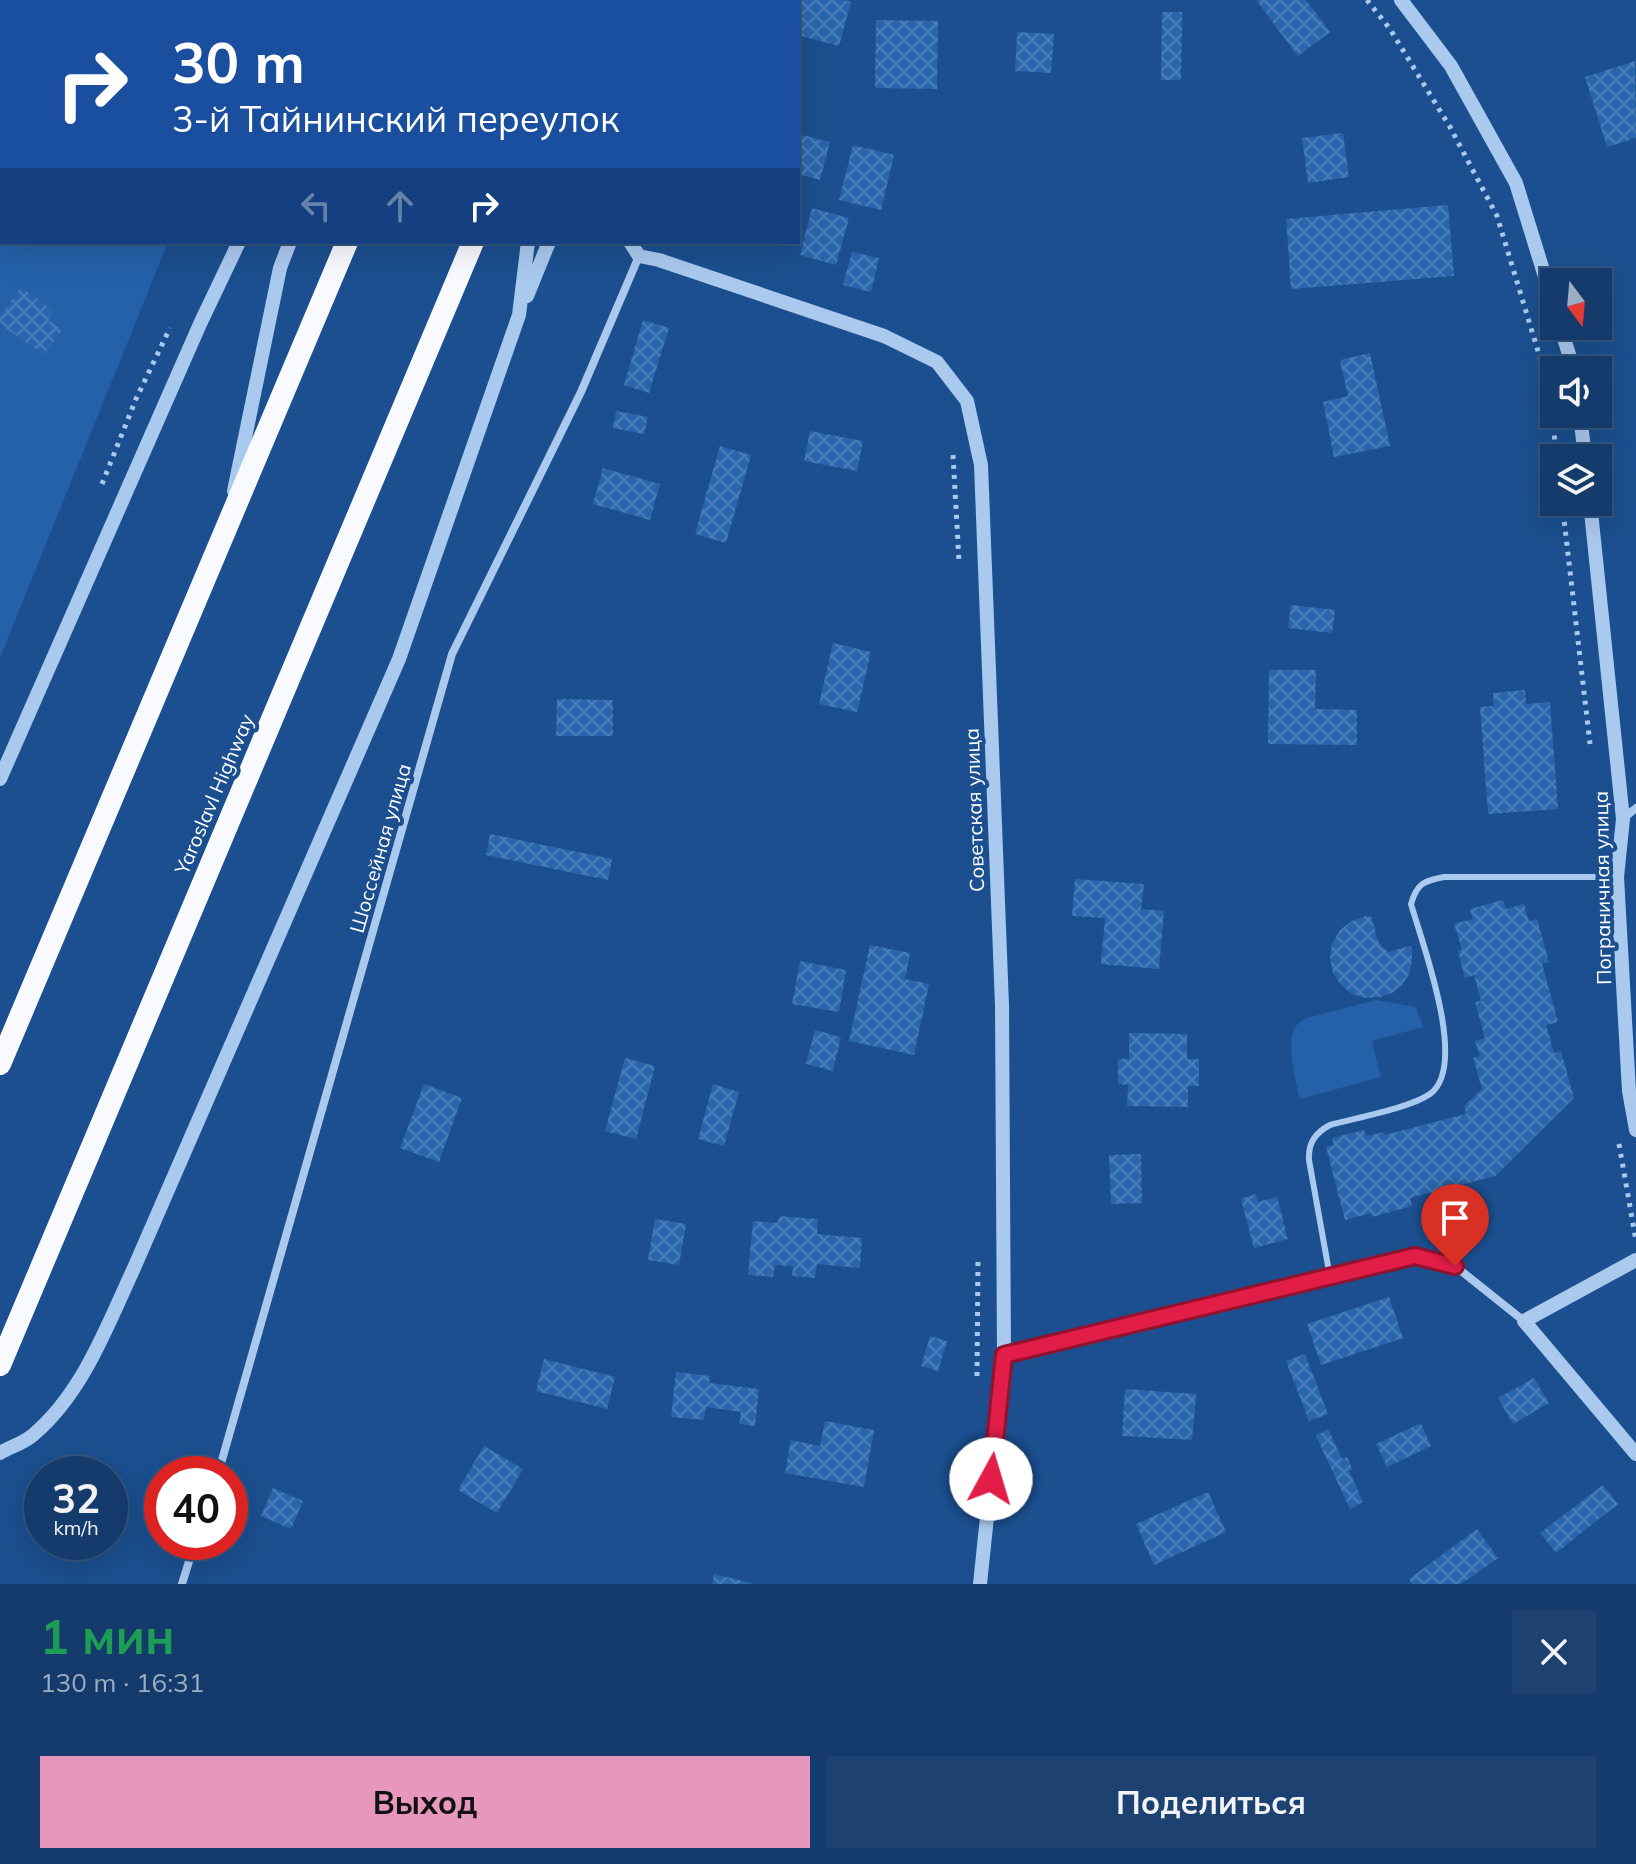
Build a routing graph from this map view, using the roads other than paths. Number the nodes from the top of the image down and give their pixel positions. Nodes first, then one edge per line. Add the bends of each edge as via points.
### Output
1 (1401, 0) edge
2 (238, 244) edge
3 (289, 244) edge
4 (346, 244) edge
5 (472, 244) edge
6 (528, 244) edge
7 (548, 244) edge
8 (631, 244) edge
9 (639, 256) junction
10 (1542, 268) edge
11 (519, 315) junction
12 (1591, 516) edge
13 (225, 534) junction
14 (0, 779) edge
15 (1636, 808) edge
16 (1623, 819) junction
17 (1617, 877) junction
18 (0, 1064) edge
19 (1636, 1130) edge
20 (1636, 1260) edge
21 (1330, 1277) junction
22 (1524, 1321) junction
23 (1004, 1355) junction
24 (0, 1365) edge
25 (0, 1453) edge
26 (1636, 1454) edge
27 (223, 1456) edge
28 (189, 1560) edge
29 (182, 1584) edge
30 (980, 1584) edge

1 - 10 street via 1451,66 1516,183
2 - 14 street
3 - 13 street
4 - 13 highway
5 - 24 highway, Yaroslavl Highway
6 - 11 street
7 - 11 street
8 - 9 street
9 - 23 street, Советская улица via 884,336 937,362 967,401 981,465 984,528 1002,1005
9 - 27 street, Шоссейная улица via 581,392 452,654
11 - 25 street via 399,659 134,1268 70,1397 31,1437
12 - 16 street, Пограничная улица
13 - 18 highway
15 - 16 street
16 - 17 street, Пограничная улица
17 - 19 street, Пограничная улица via 1629,1091
17 - 21 lane via 1444,877 1415,890 1411,904 1443,1017 1443,1075 1432,1093 1330,1125 1314,1138 1309,1160
20 - 22 street
21 - 22 street via 1415,1256 1455,1266
21 - 23 street
22 - 26 street
23 - 30 street, Советская улица
28 - 29 street

